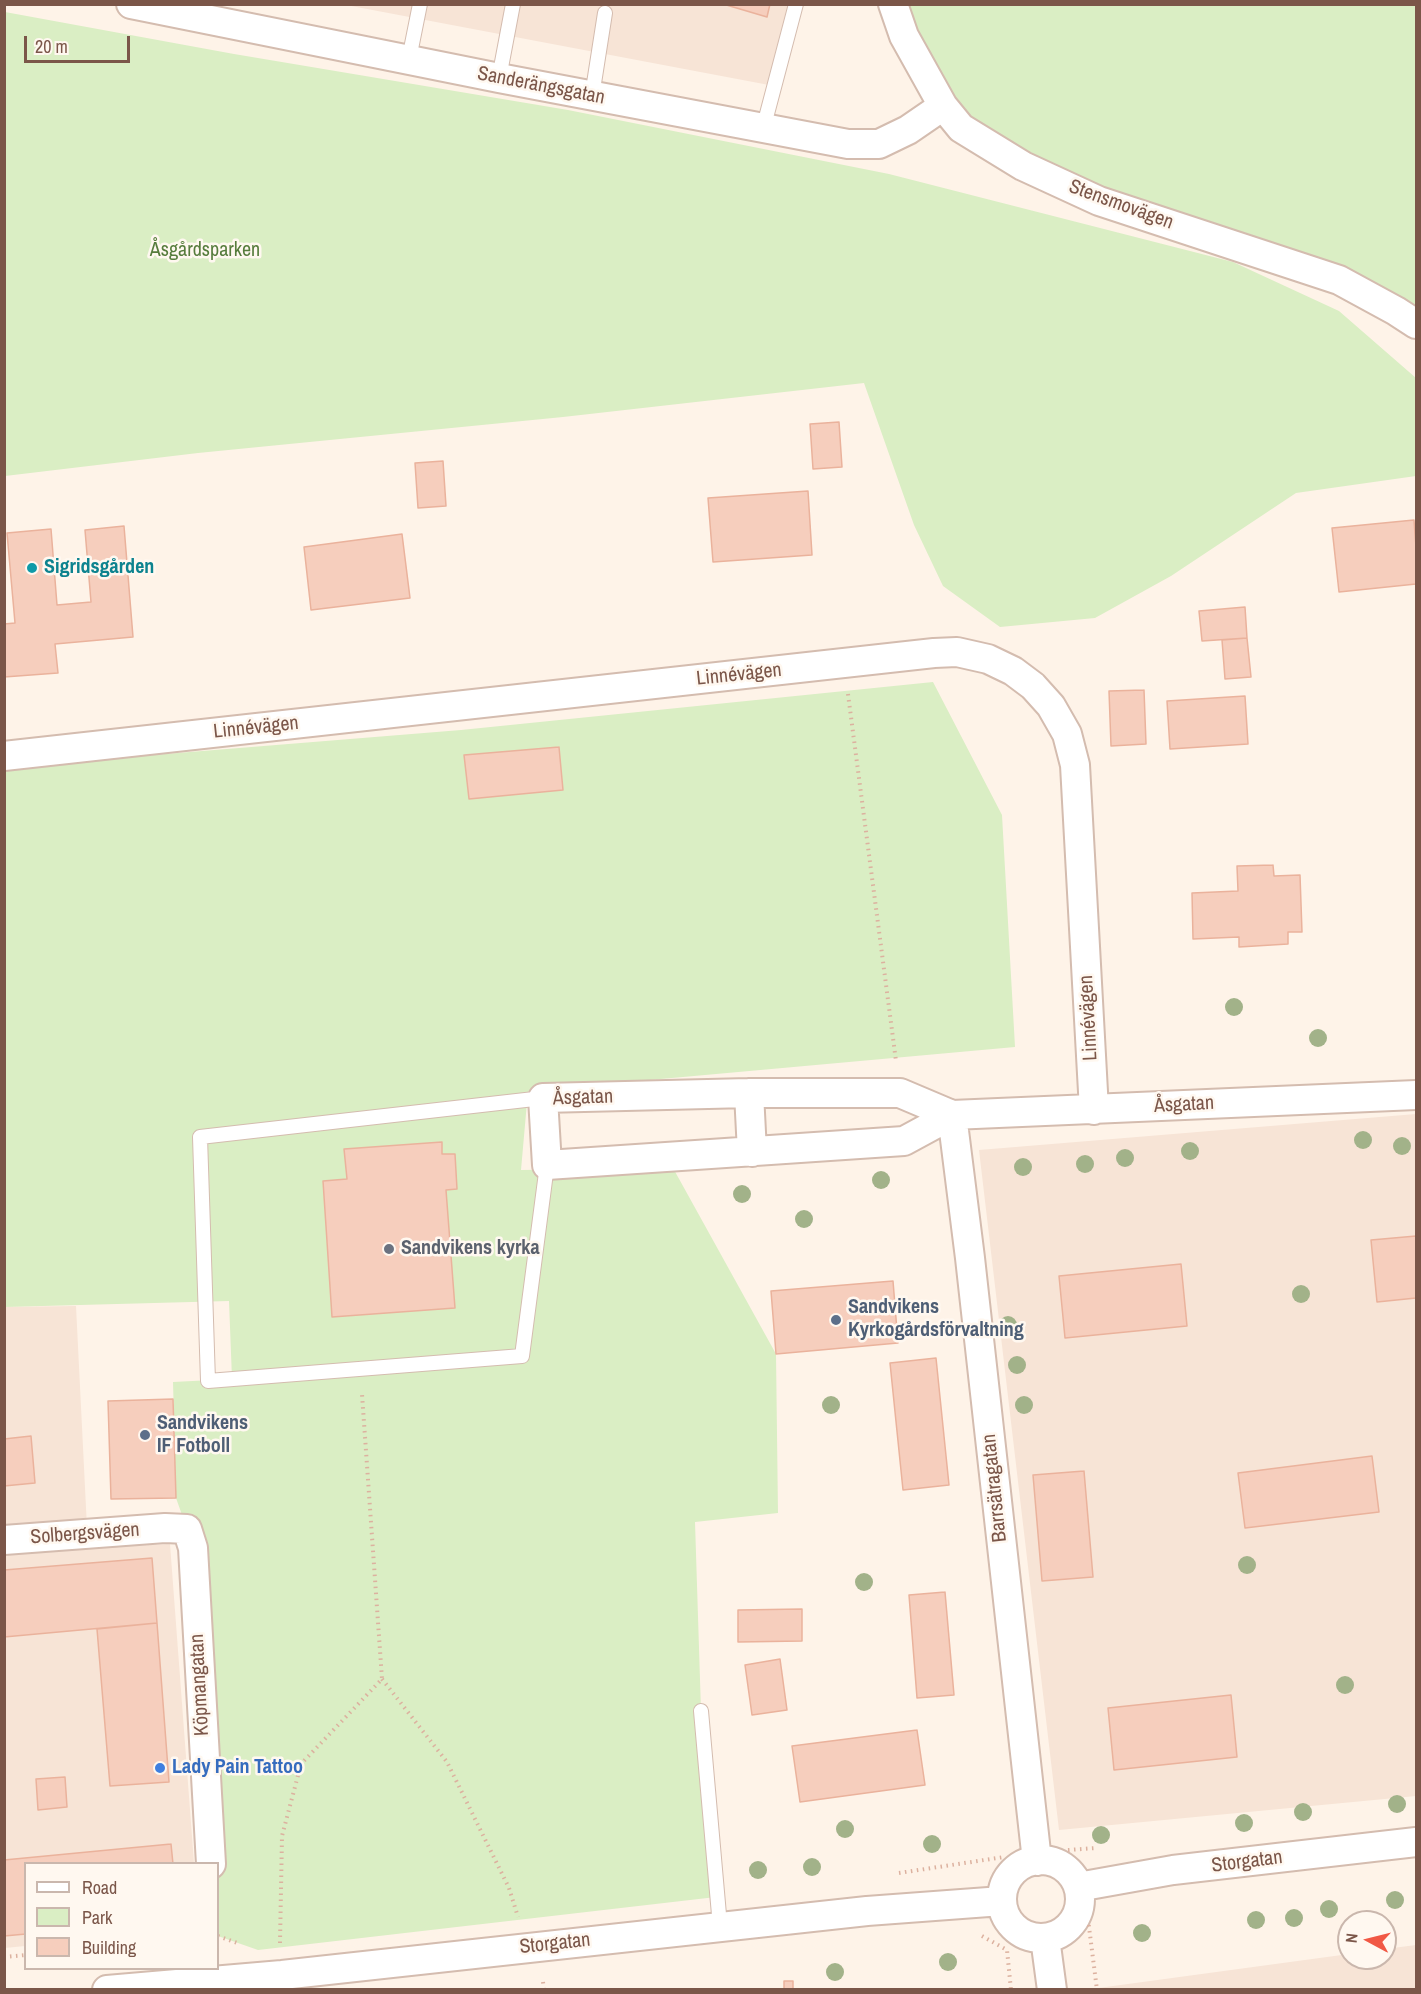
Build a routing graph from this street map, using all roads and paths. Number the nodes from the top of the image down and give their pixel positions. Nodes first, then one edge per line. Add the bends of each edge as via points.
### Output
1 (131, 4) edge
2 (420, 4) edge
3 (513, 4) edge
4 (796, 4) edge
5 (893, 4) edge
6 (605, 13) dead end
7 (409, 59) junction
8 (499, 78) junction
9 (592, 96) junction
10 (943, 106) junction
11 (763, 129) junction
12 (1416, 324) edge
13 (844, 663) junction
14 (4, 756) edge
15 (900, 1092) junction
16 (749, 1093) junction
17 (1416, 1095) edge
18 (543, 1098) junction
19 (1094, 1110) junction
20 (952, 1115) junction
21 (752, 1152) junction
22 (547, 1165) junction
23 (360, 1370) junction
24 (165, 1528) joint
25 (4, 1540) edge
26 (381, 1679) junction
27 (700, 1711) dead end
28 (1416, 1842) edge
29 (1037, 1861) junction
30 (211, 1862) edge
31 (1081, 1887) junction
32 (1002, 1901) junction
33 (519, 1920) dead end
34 (720, 1926) junction
35 (982, 1935) dead end
36 (1045, 1938) junction
37 (279, 1948) dead end
38 (24, 1955) edge
39 (4, 1957) edge
40 (218, 1980) edge
41 (543, 1982) dead end
42 (107, 1989) edge
43 (544, 1989) edge
44 (1011, 1989) edge
45 (1052, 1989) edge
46 (1097, 1989) edge

1 - 7 street, Sanderängsgatan
2 - 7 lane
3 - 8 lane
4 - 11 lane
5 - 10 street, Stensmovägen via 904,36
6 - 9 lane
7 - 8 street, Sanderängsgatan
8 - 9 street, Sanderängsgatan
9 - 11 street, Sanderängsgatan
10 - 11 street, Sanderängsgatan via 879,144 848,144
10 - 12 street, Stensmovägen via 961,128 1023,166 1099,201 1339,280
13 - 14 street, Linnévägen
13 - 15 path
13 - 19 street, Linnévägen via 957,652 988,659 1033,686 1051,706 1067,734 1075,774
15 - 16 street, Åsgatan
15 - 20 street, Åsgatan
16 - 18 street, Åsgatan
16 - 21 street
17 - 19 street, Åsgatan
18 - 22 street, Åsgatan
18 - 23 lane via 200,1137 208,1381
19 - 20 street, Åsgatan
20 - 21 street, Åsgatan via 904,1141
20 - 29 street, Barrsätragatan
21 - 22 street, Åsgatan
22 - 23 lane via 522,1356
23 - 26 path
24 - 25 street, Solbergsvägen
24 - 30 street, Köpmangatan via 187,1529 193,1548
26 - 33 path via 447,1762 509,1888
26 - 37 path via 301,1764 282,1836
27 - 34 lane
28 - 31 street, Storgatan via 1173,1870
29 - 31 street via 1058,1864
29 - 32 street via 1015,1870
31 - 36 street via 1074,1921 1057,1935
31 - 46 path
32 - 34 street, Storgatan
32 - 36 street via 1011,1925 1027,1935
34 - 40 street, Storgatan
35 - 44 path via 1007,1950
36 - 45 street
38 - 39 path
40 - 42 street, Storgatan
41 - 43 path

